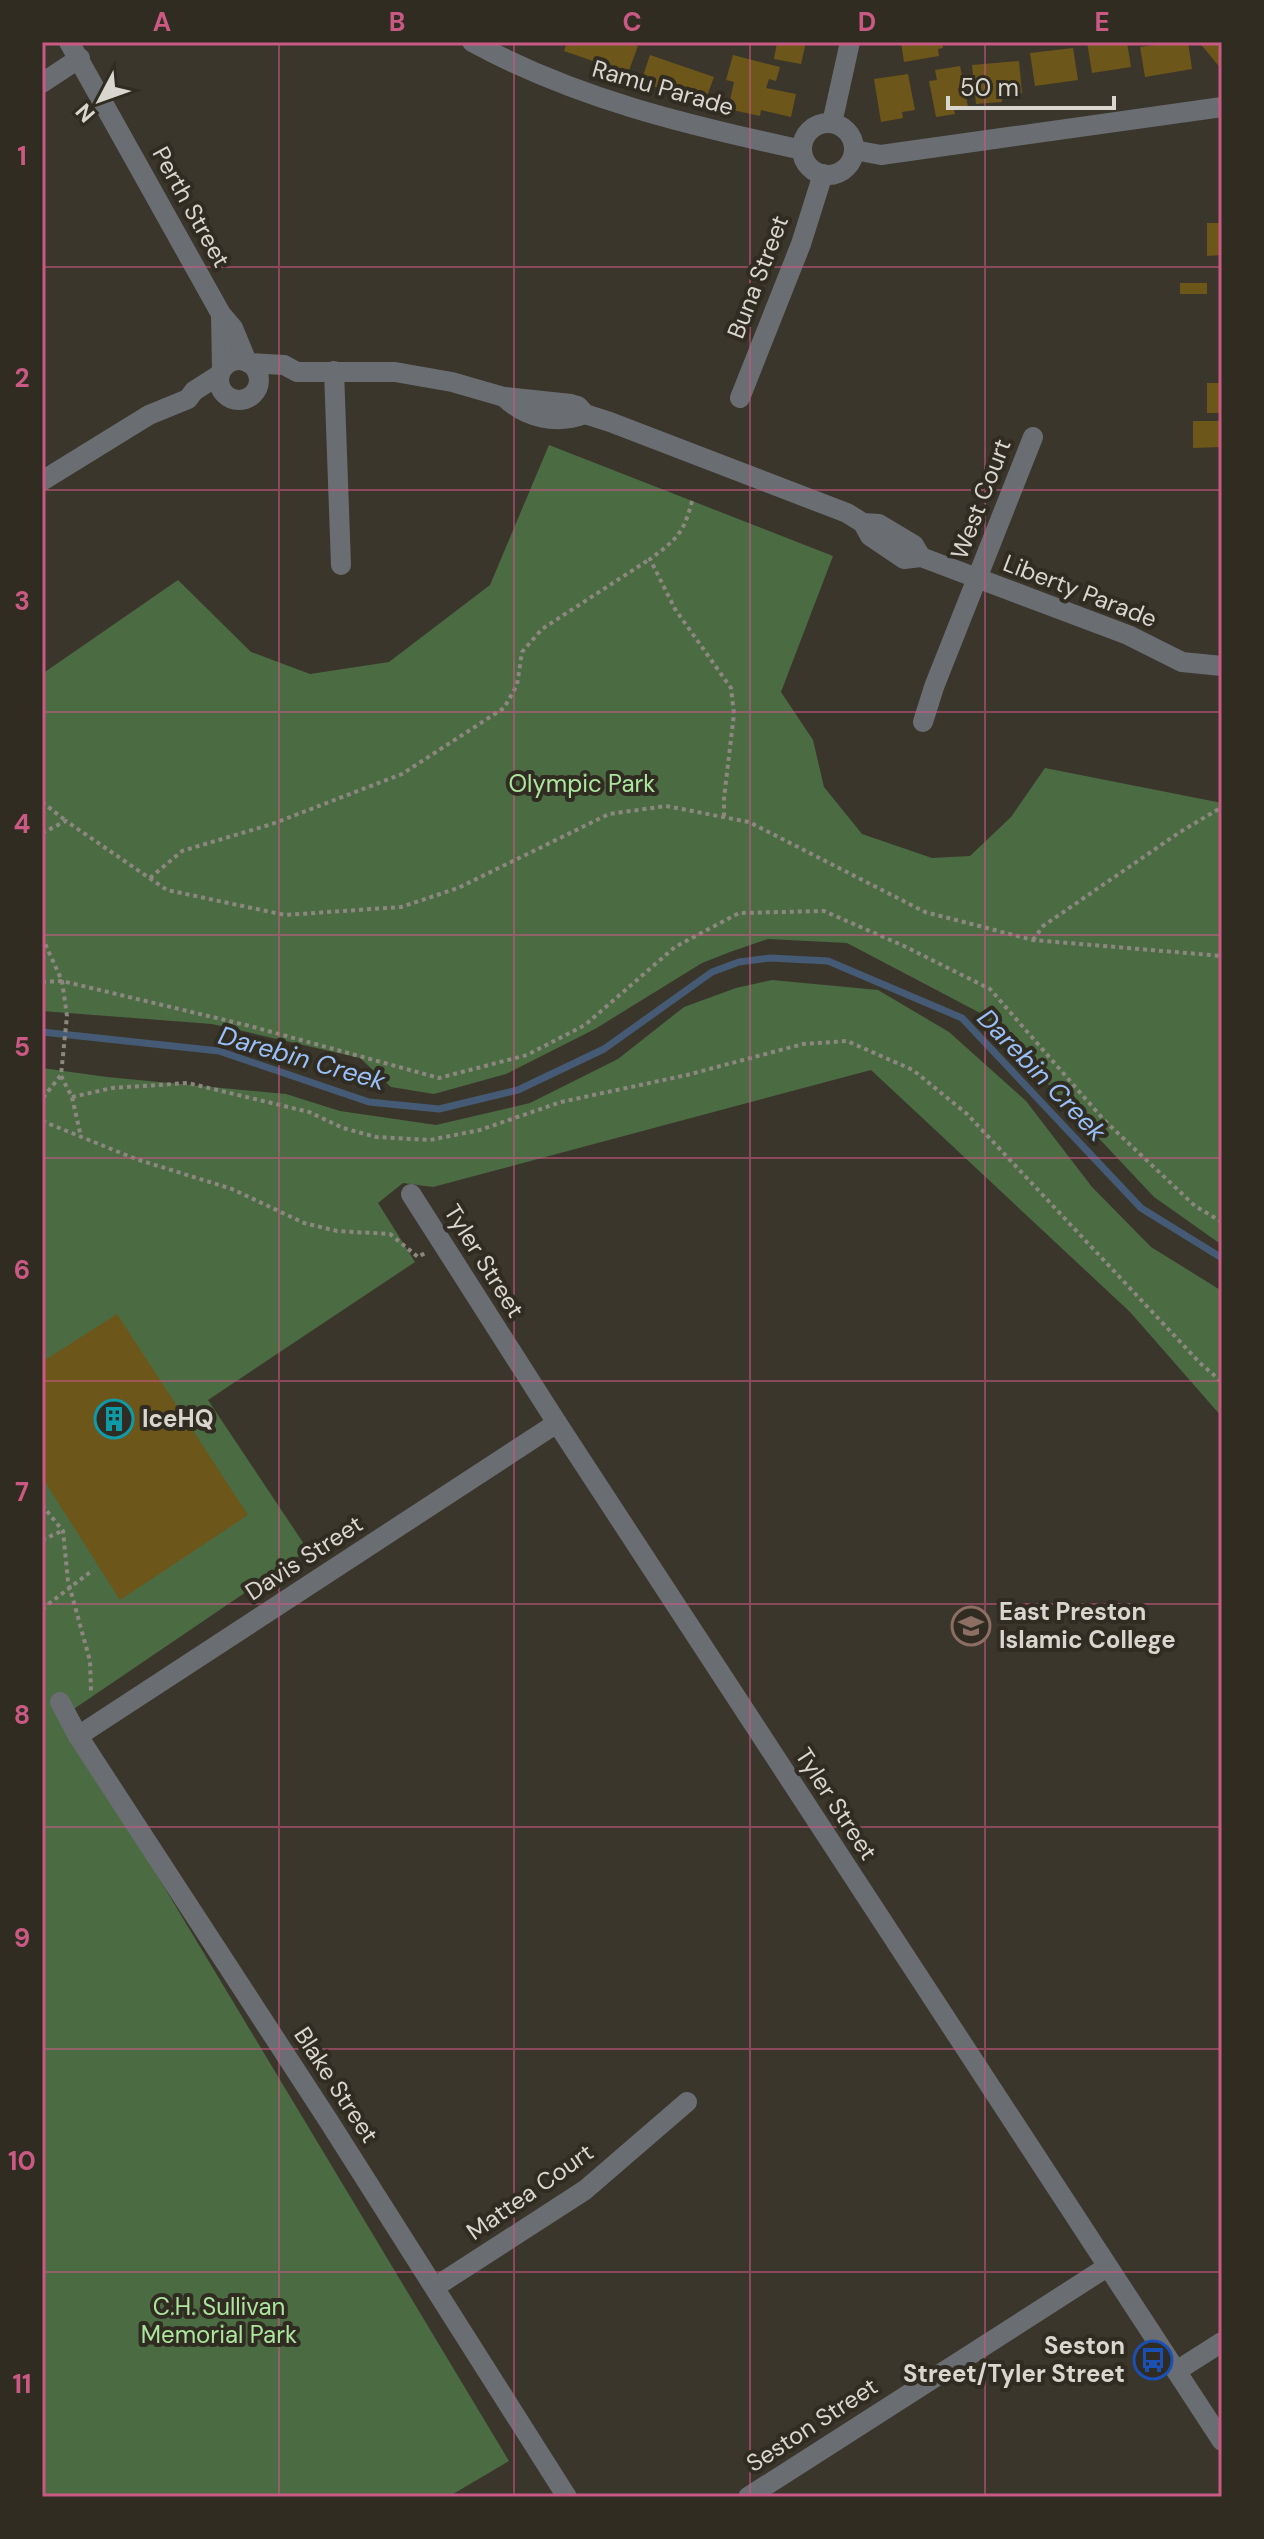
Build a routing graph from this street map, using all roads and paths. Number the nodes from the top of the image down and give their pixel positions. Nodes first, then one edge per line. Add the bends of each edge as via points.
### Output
1 (472, 42) edge
2 (850, 42) edge
3 (74, 50) edge
4 (42, 83) edge
5 (1222, 107) edge
6 (832, 123) junction
7 (802, 150) junction
8 (854, 150) junction
9 (823, 174) junction
10 (221, 314) junction
11 (248, 362) junction
12 (334, 371) junction
13 (221, 372) junction
14 (297, 372) junction
15 (254, 392) junction
16 (229, 397) junction
17 (740, 398) dead end
18 (188, 399) junction
19 (1033, 437) dead end
20 (42, 481) edge
21 (692, 501) dead end
22 (650, 559) junction
23 (341, 565) dead end
24 (978, 579) junction
25 (1222, 666) edge
26 (923, 722) dead end
27 (42, 802) edge
28 (1222, 807) edge
29 (724, 817) junction
30 (66, 821) junction
31 (42, 833) edge
32 (150, 878) junction
33 (42, 937) edge
34 (1033, 940) junction
35 (1222, 956) edge
36 (62, 981) junction
37 (42, 982) edge
38 (61, 1075) junction
39 (43, 1096) edge
40 (72, 1097) junction
41 (42, 1121) edge
42 (81, 1137) junction
43 (411, 1194) dead end
44 (1222, 1222) edge
45 (442, 1245) junction
46 (1222, 1382) edge
47 (557, 1423) junction
48 (42, 1505) edge
49 (63, 1531) junction
50 (42, 1540) edge
51 (93, 1570) dead end
52 (70, 1588) junction
53 (42, 1609) edge
54 (91, 1691) dead end
55 (60, 1702) dead end
56 (78, 1736) junction
57 (687, 2102) dead end
58 (1107, 2267) junction
59 (435, 2287) junction
60 (1222, 2342) edge
61 (1178, 2370) junction
62 (1222, 2441) edge
63 (567, 2497) edge
64 (748, 2497) edge

1 - 7 street, Ramu Parade via 578,92 698,128
2 - 6 street
3 - 4 street
3 - 10 street, Perth Street
5 - 8 street via 881,155
6 - 7 street via 810,129
6 - 8 street via 850,136
7 - 9 street via 808,166
8 - 9 street via 840,172
9 - 17 street, Buna Street
10 - 11 street, Perth Street
10 - 13 street, Perth Street
11 - 13 street via 233,361
11 - 14 street, Liberty Parade via 284,365
11 - 15 street via 258,376
12 - 14 street, Liberty Parade
12 - 23 street
12 - 24 street, Liberty Parade via 421,376 504,397 531,416 562,419 585,414 834,508 863,523 870,536 904,559 921,557
13 - 16 street via 222,390
13 - 18 street
14 - 15 street, Liberty Parade
15 - 16 street via 245,398
16 - 18 street
18 - 20 street via 149,415
19 - 24 street, West Court
21 - 22 path via 687,524 676,540
22 - 29 path via 675,609 731,688 734,714
22 - 32 path via 542,629 522,652 517,685 504,708 402,774 272,824 182,851
24 - 25 street, Liberty Parade via 1128,635 1182,662
24 - 26 street, West Court
27 - 30 path
28 - 34 path via 1043,926
29 - 32 path via 666,806 609,814 458,888 401,907 285,915 167,890
29 - 34 path via 749,822 925,912
30 - 31 path
30 - 32 path
33 - 36 path
34 - 35 path
36 - 37 path
36 - 38 path via 67,1016
36 - 44 path via 439,1078 527,1055 585,1025 675,947 739,913 824,911 990,989 1104,1120 1195,1206
38 - 39 path
38 - 40 path
40 - 42 path
40 - 46 path via 112,1088 188,1083 309,1112 376,1137 430,1140 480,1130 561,1102 803,1044 847,1041 913,1070 967,1114
41 - 42 path
42 - 45 path via 232,1189 304,1223 390,1234 418,1257
43 - 45 street, Tyler Street
45 - 47 street, Tyler Street
47 - 56 street, Davis Street
47 - 58 street, Tyler Street
48 - 49 path
49 - 50 path
49 - 52 path
51 - 52 path
52 - 53 path
52 - 54 path via 90,1661
55 - 56 street, Blake Street
56 - 59 street, Blake Street
57 - 59 street, Mattea Court via 585,2190
58 - 61 street, Tyler Street
58 - 64 street, Seston Street
59 - 63 street, Blake Street
60 - 61 street
61 - 62 street, Tyler Street

